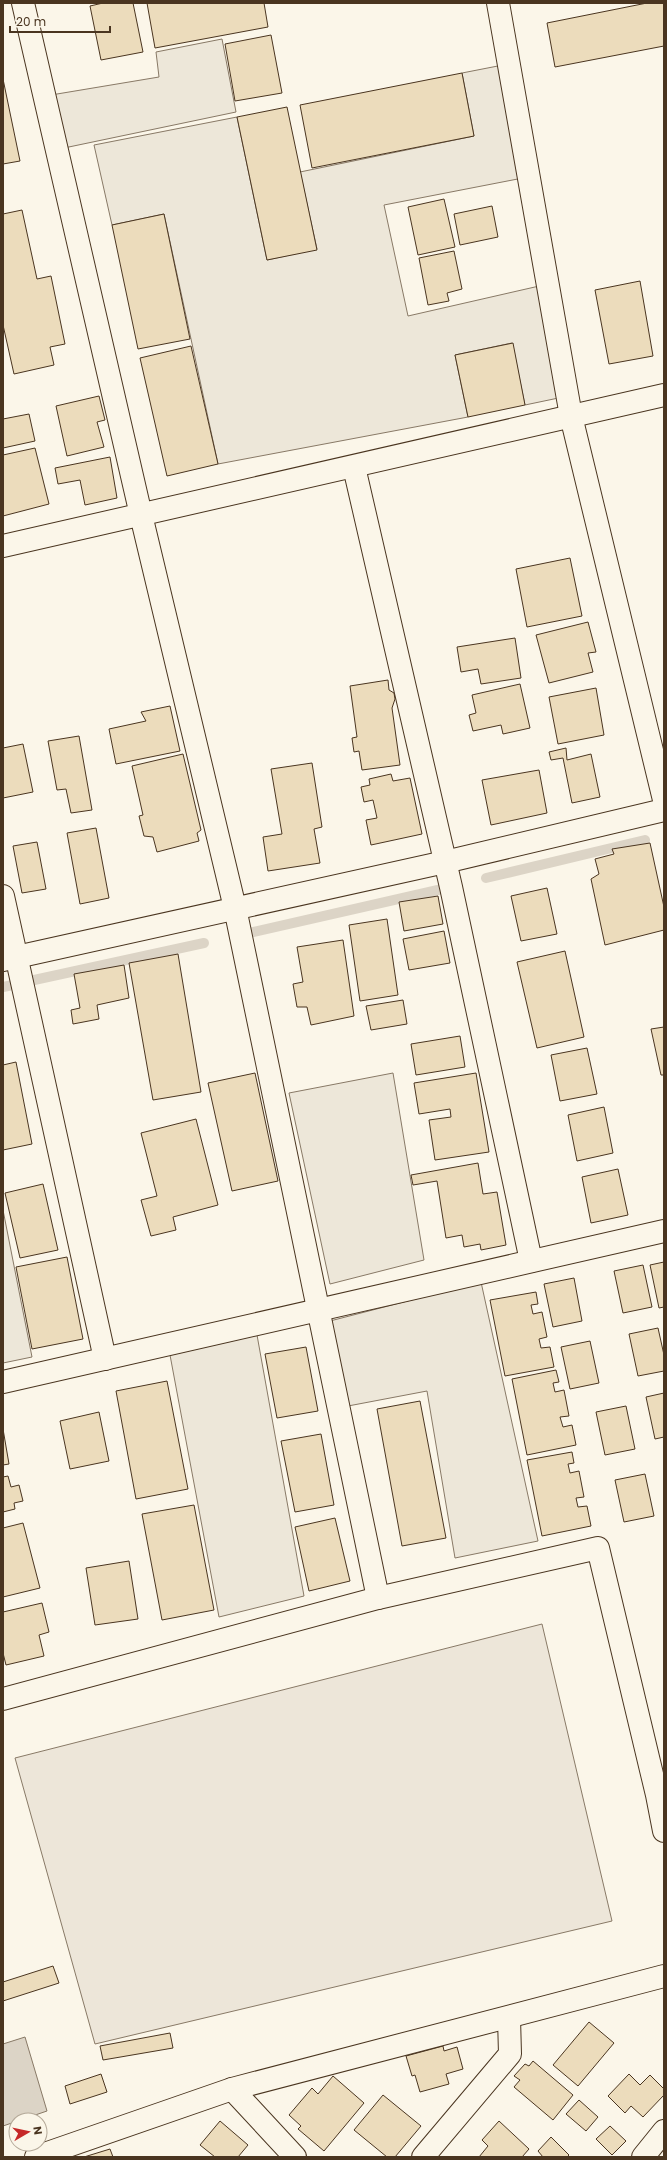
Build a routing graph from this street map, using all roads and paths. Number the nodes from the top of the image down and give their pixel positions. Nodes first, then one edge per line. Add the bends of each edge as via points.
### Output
1 (23, 3) edge
2 (498, 3) edge
3 (664, 395) edge
4 (571, 416) junction
5 (354, 467) junction
6 (141, 515) junction
7 (3, 546) edge
8 (664, 800) edge
9 (664, 810) edge
10 (444, 862) junction
11 (3, 896) edge
12 (235, 908) junction
13 (10, 959) edge
14 (664, 1231) edge
15 (531, 1261) junction
16 (317, 1311) junction
17 (104, 1359) junction
18 (3, 1382) edge
19 (378, 1598) junction
20 (3, 1699) edge
21 (664, 1831) edge
22 (664, 1976) edge
23 (509, 2018) junction
24 (232, 2089) junction
25 (664, 2131) edge
26 (36, 2157) edge
27 (294, 2157) edge
28 (423, 2157) edge
29 (643, 2157) edge

1 - 6 street
2 - 4 street
3 - 4 street
4 - 5 street
4 - 8 street
5 - 6 street
5 - 10 street
6 - 7 street
6 - 12 street
9 - 10 street
10 - 12 street
10 - 15 street
11 - 13 street
12 - 13 street
12 - 16 street
13 - 17 street
14 - 15 street
15 - 16 street
16 - 17 street
16 - 19 street
17 - 18 street
19 - 20 street
19 - 21 street via 598,1548
22 - 23 street
23 - 24 street
23 - 28 street via 510,2054
24 - 26 street
24 - 27 street
25 - 29 street

